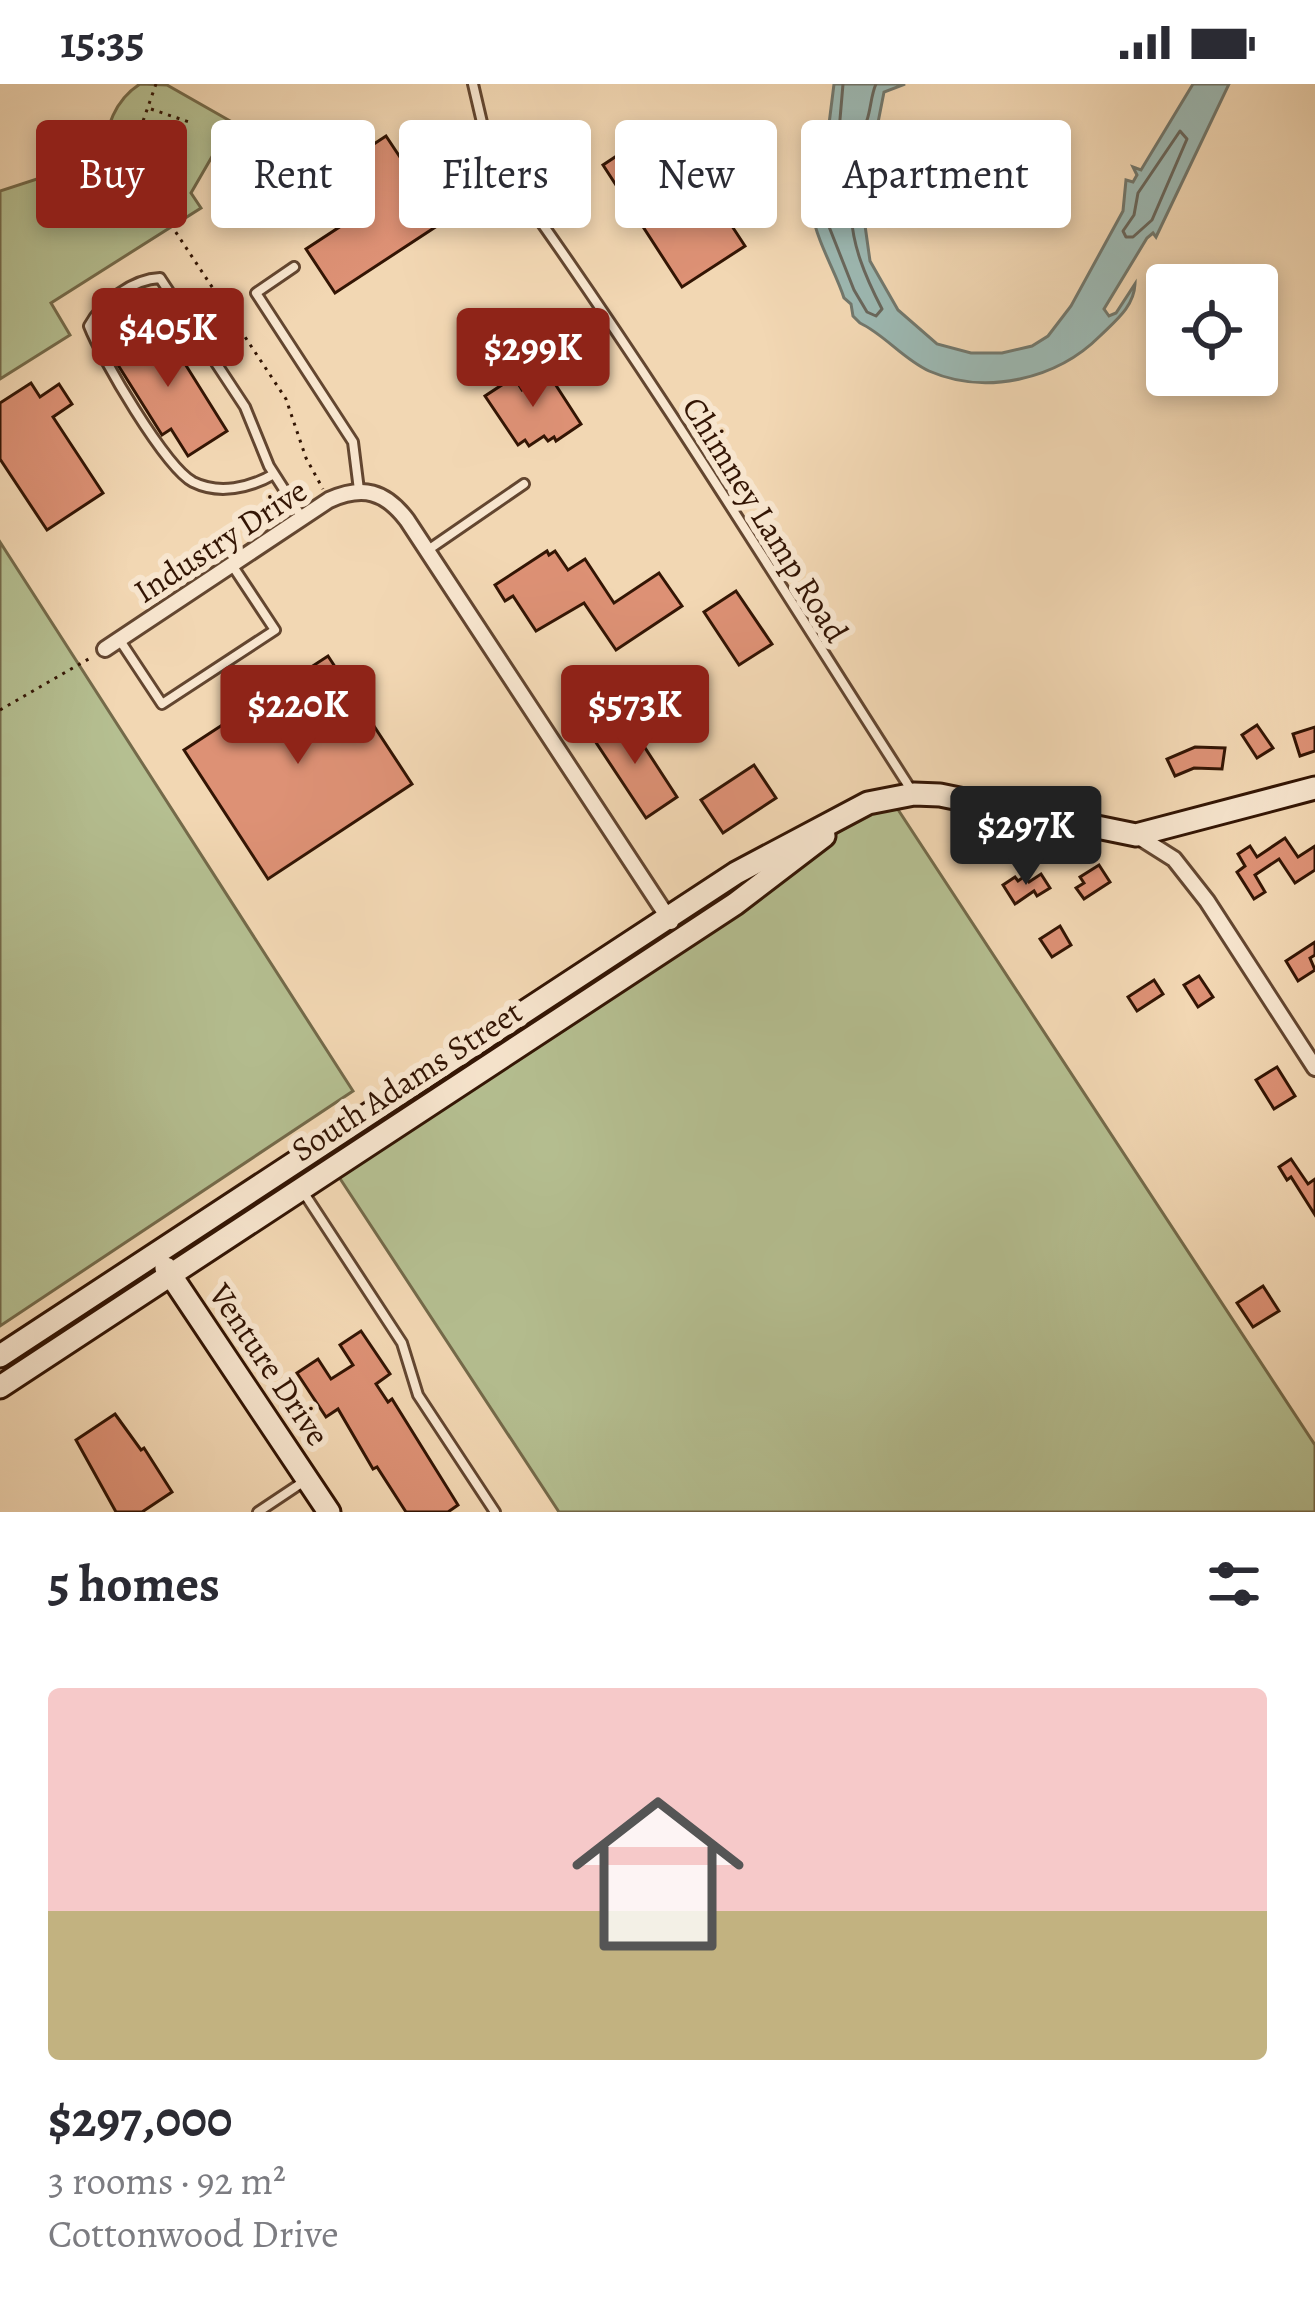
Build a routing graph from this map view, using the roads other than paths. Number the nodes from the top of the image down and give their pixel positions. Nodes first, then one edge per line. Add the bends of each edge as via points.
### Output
1 (472, 84) edge
2 (294, 267) dead end
3 (274, 474) junction
4 (524, 484) dead end
5 (365, 490) junction
6 (302, 518) junction
7 (427, 551) junction
8 (232, 564) junction
9 (119, 639) junction
10 (105, 649) road end
11 (1315, 788) edge
12 (914, 794) junction
13 (841, 818) junction
14 (1136, 835) junction
15 (668, 917) junction
16 (682, 939) junction
17 (1315, 1068) edge
18 (301, 1189) junction
19 (155, 1252) junction
20 (171, 1276) junction
21 (0, 1356) edge
22 (0, 1387) edge
23 (308, 1480) junction
24 (258, 1512) edge
25 (329, 1512) edge
26 (495, 1512) edge

1 - 12 lane, Chimney Lamp Road via 507,174 659,394
2 - 5 lane via 256,293 353,442
3 - 3 lane via 245,407 160,278 138,281 97,312 89,326 106,363 187,479 219,489
3 - 6 lane
4 - 7 lane
5 - 6 street, Industry Drive
5 - 7 street via 397,507
6 - 8 street, Industry Drive
7 - 15 street
8 - 9 street, Industry Drive
8 - 9 lane via 275,630 256,643 162,704
9 - 10 street, Industry Drive
11 - 14 street
12 - 13 street, South Adams Street
12 - 14 street
13 - 15 street, South Adams Street
13 - 16 street, South Adams Street
14 - 17 street via 1196,887
15 - 16 street
15 - 19 street, South Adams Street
16 - 18 street, South Adams Street
18 - 20 street, South Adams Street
18 - 26 lane via 402,1343 418,1395
19 - 20 street, Venture Drive
19 - 21 street, South Adams Street
20 - 22 street, South Adams Street
20 - 23 street, Venture Drive
23 - 24 lane
23 - 25 street, Venture Drive

